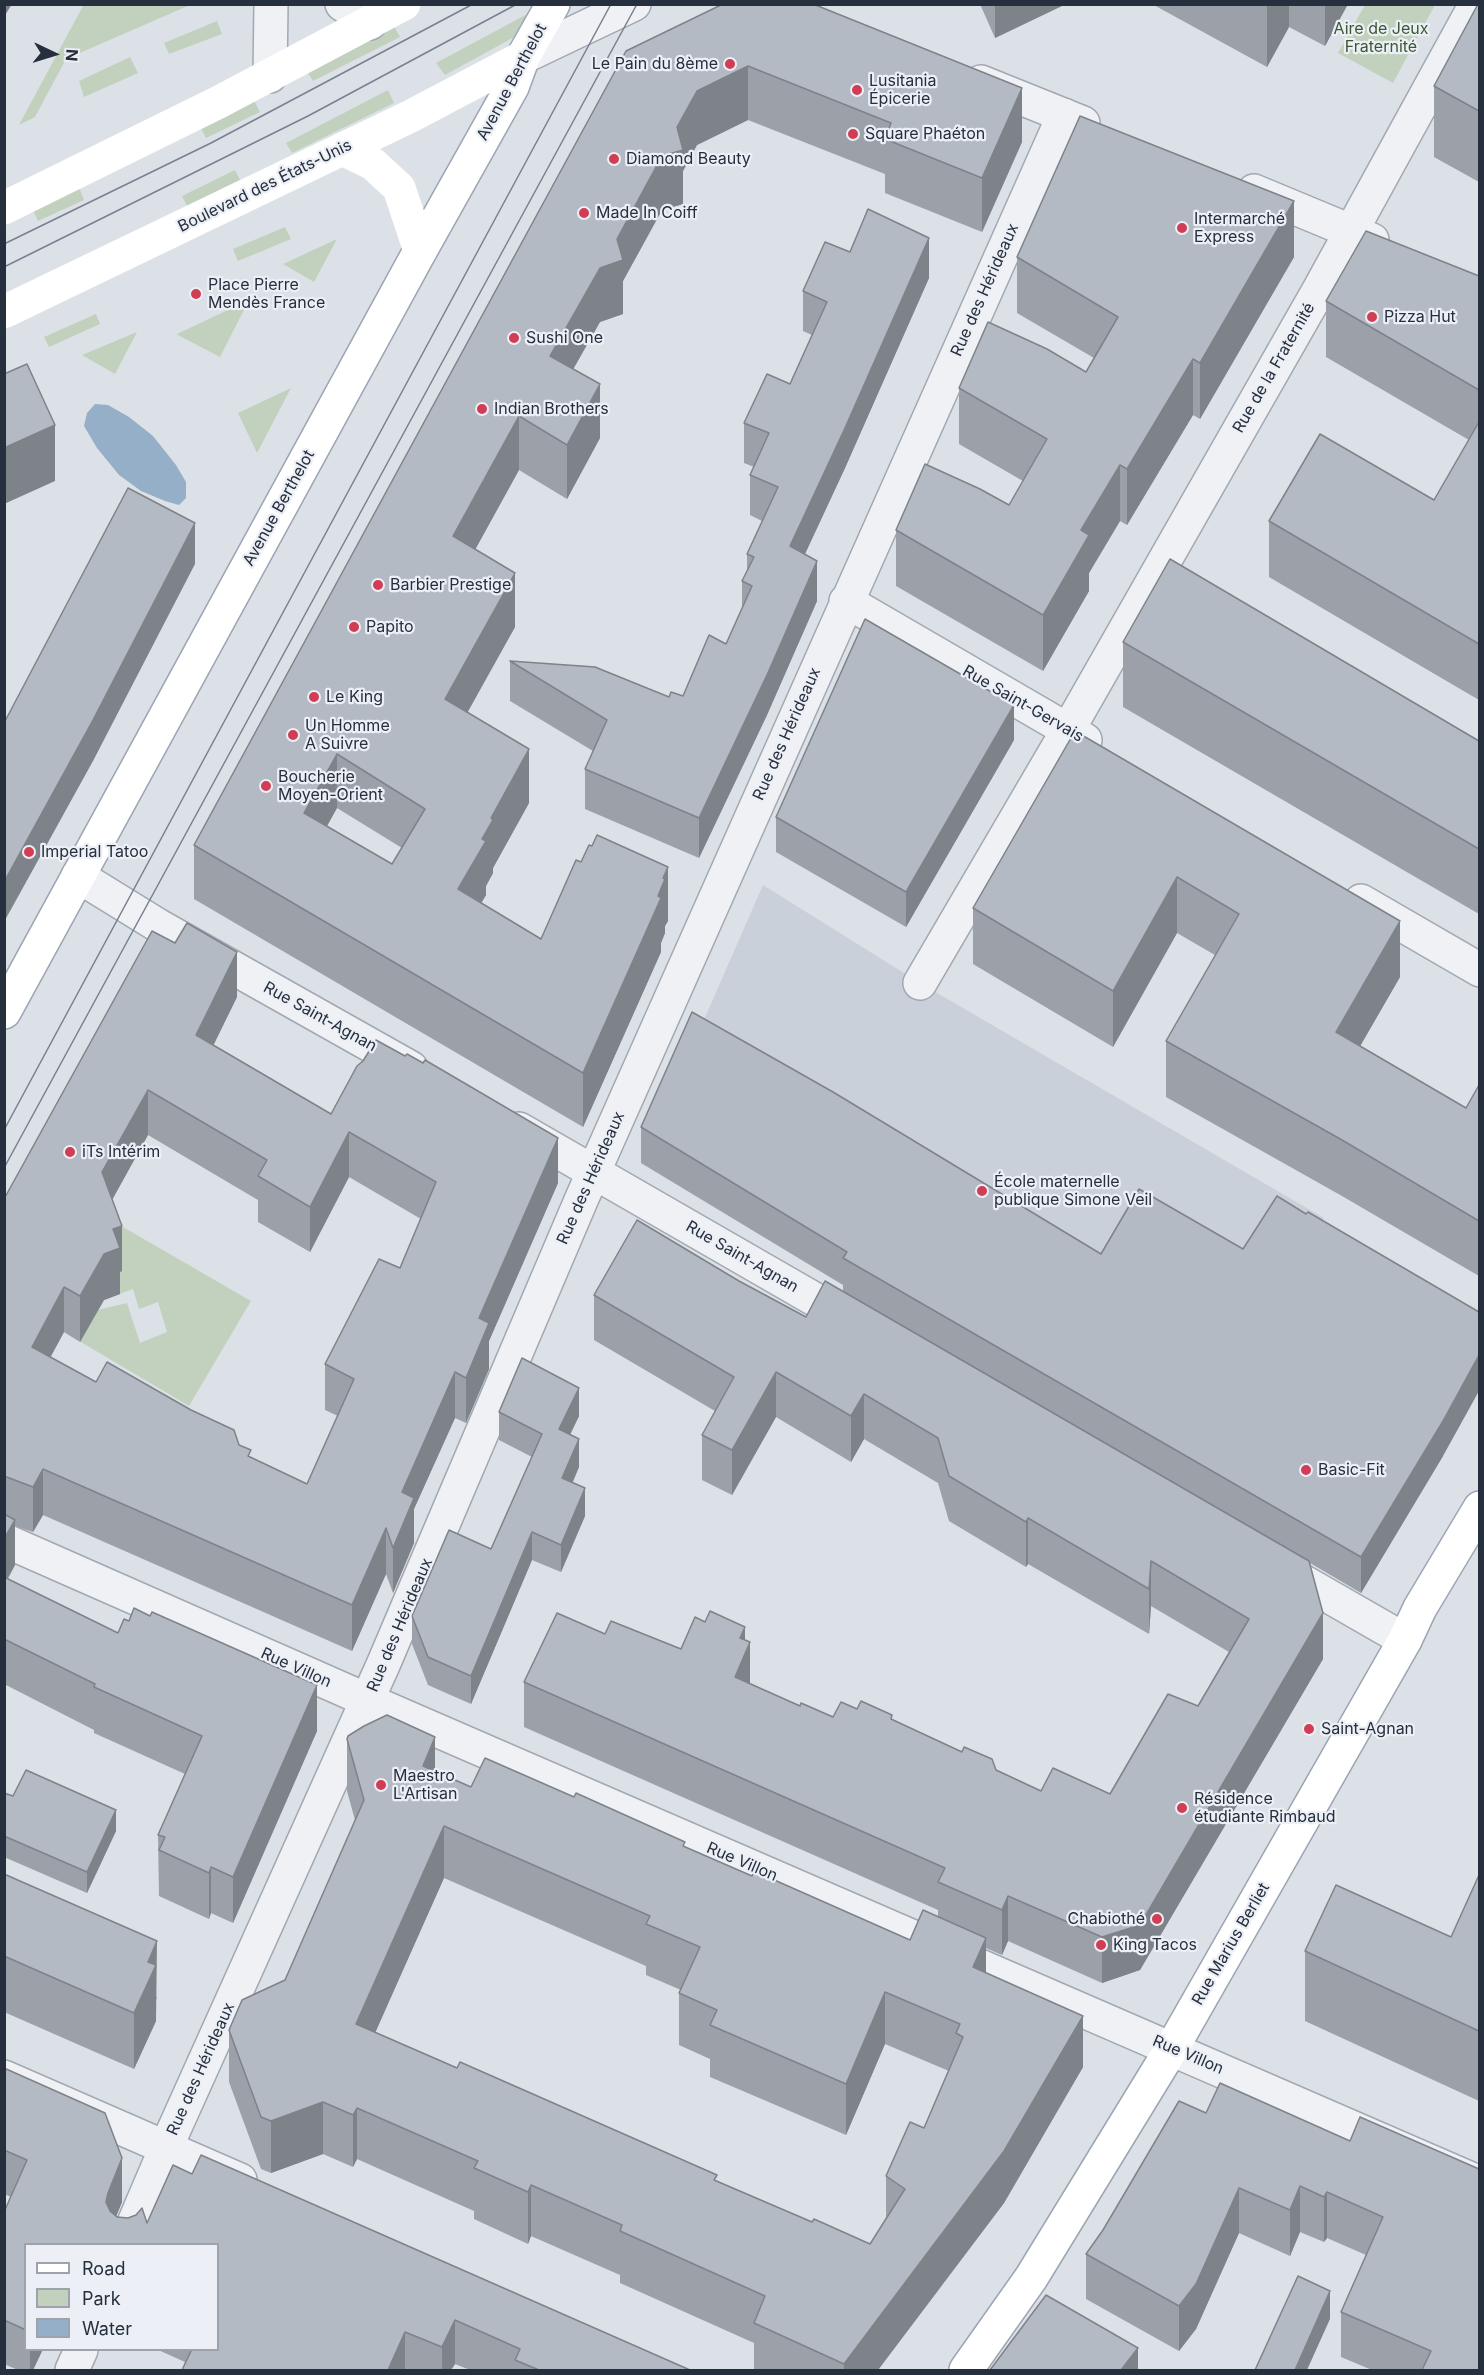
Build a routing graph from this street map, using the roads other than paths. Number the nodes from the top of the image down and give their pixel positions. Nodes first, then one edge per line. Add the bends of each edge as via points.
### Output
1 (271, 4) edge
2 (342, 4) edge
3 (404, 4) edge
4 (553, 4) edge
5 (634, 4) edge
6 (1476, 4) edge
7 (370, 22) junction
8 (523, 57) junction
9 (953, 71) edge
10 (270, 76) junction
11 (1064, 115) junction
12 (1106, 132) edge
13 (342, 149) junction
14 (1224, 179) edge
15 (4, 208) edge
16 (1352, 231) junction
17 (1396, 250) edge
18 (420, 251) junction
19 (4, 312) edge
20 (846, 601) junction
21 (1068, 730) junction
22 (1109, 754) edge
23 (78, 876) junction
24 (1336, 886) edge
25 (1479, 970) edge
26 (920, 983) dead end
27 (4, 1012) edge
28 (441, 1085) edge
29 (492, 1114) edge
30 (594, 1171) junction
31 (881, 1338) edge
32 (1479, 1508) edge
33 (4, 1540) edge
34 (1253, 1553) edge
35 (1405, 1640) junction
36 (367, 1700) junction
37 (1172, 2048) junction
38 (4, 2077) edge
39 (166, 2148) junction
40 (1479, 2183) edge
41 (272, 2194) edge
42 (125, 2243) edge
43 (80, 2351) edge
44 (72, 2370) edge
45 (966, 2370) edge

1 - 10 street
2 - 7 street
3 - 7 main road
4 - 8 main road, Avenue Berthelot
5 - 8 street
6 - 16 street, Rue de la Fraternité
7 - 10 main road
8 - 13 main road, Boulevard des États-Unis
8 - 18 main road, Avenue Berthelot via 512,87
9 - 11 street
10 - 15 main road
11 - 12 street
11 - 20 street, Rue des Hérideaux
13 - 18 main road via 373,164 399,188
13 - 19 main road, Boulevard des États-Unis
14 - 16 street
16 - 17 street
16 - 21 street, Rue de la Fraternité
18 - 23 main road, Avenue Berthelot
20 - 21 street, Rue Saint-Gervais
20 - 30 street, Rue des Hérideaux
21 - 22 street, Rue Saint-Gervais
21 - 26 street, Rue de la Fraternité
23 - 27 main road, Avenue Berthelot
23 - 28 street, Rue Saint-Agnan
24 - 25 street
29 - 30 street, Rue Saint-Agnan
30 - 31 street, Rue Saint-Agnan
30 - 36 street, Rue des Hérideaux
32 - 35 main road, Rue Marius Berliet
33 - 36 street, Rue Villon
34 - 35 street
35 - 37 main road, Rue Marius Berliet
36 - 37 street, Rue Villon
36 - 39 street, Rue des Hérideaux
37 - 40 street, Rue Villon
37 - 45 main road, Rue Marius Berliet via 1031,2278
38 - 39 street
39 - 41 street
39 - 42 street, Rue des Hérideaux
43 - 44 street

